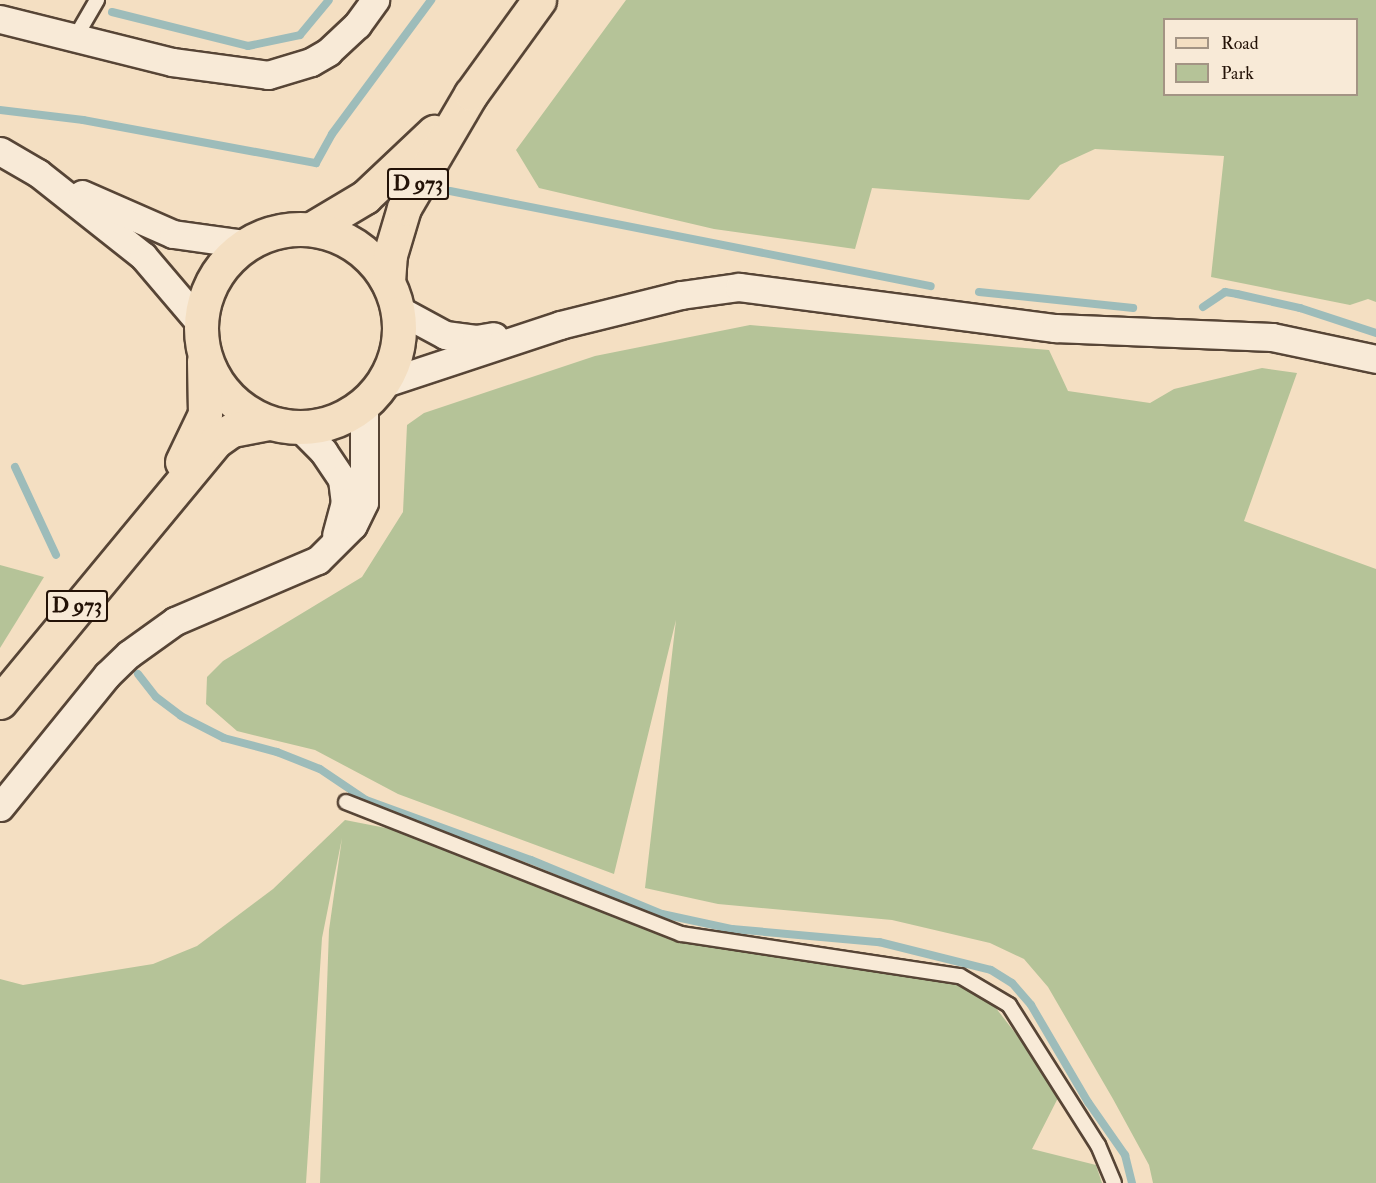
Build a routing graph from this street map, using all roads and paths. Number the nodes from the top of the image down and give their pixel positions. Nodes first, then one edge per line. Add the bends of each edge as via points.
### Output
1 (97, 0) edge
2 (375, 0) edge
3 (539, 0) edge
4 (0, 19) edge
5 (75, 38) junction
6 (471, 94) junction
7 (0, 151) edge
8 (38, 173) junction
9 (313, 228) junction
10 (245, 244) junction
11 (393, 296) junction
12 (200, 323) junction
13 (560, 325) junction
14 (204, 355) junction
15 (1376, 359) edge
16 (373, 394) junction
17 (268, 423) junction
18 (300, 428) junction
19 (154, 511) junction
20 (329, 551) junction
21 (0, 702) edge
22 (346, 802) dead end
23 (0, 807) edge
24 (1114, 1183) edge

1 - 5 lane
2 - 5 street via 357,25 328,52 311,62 268,75 172,62
3 - 6 main road, D 973
4 - 5 street
6 - 9 main road, D 973 via 365,197
6 - 11 main road, D 973 via 404,208 390,255
7 - 8 street
8 - 10 street via 173,234
8 - 12 street via 143,256
9 - 10 main road via 290,228
9 - 11 main road via 357,246 375,262
10 - 12 main road via 222,265 206,292
11 - 13 street via 435,331 458,338 476,339
11 - 16 main road via 399,335 394,361
12 - 14 main road
13 - 15 street via 681,295 739,287 1055,327 1272,337
13 - 16 street
14 - 17 main road via 218,384 239,408
14 - 19 main road, D 973 via 207,402 200,431
16 - 18 main road via 345,417
16 - 20 street via 364,502 354,525
17 - 18 main road
17 - 19 main road, D 973 via 232,430 216,441
18 - 20 street via 323,451 342,479 345,502
19 - 21 main road, D 973
20 - 23 street via 300,568 175,621 129,654 100,683
22 - 24 lane via 681,934 960,976 1009,1005 1098,1145

